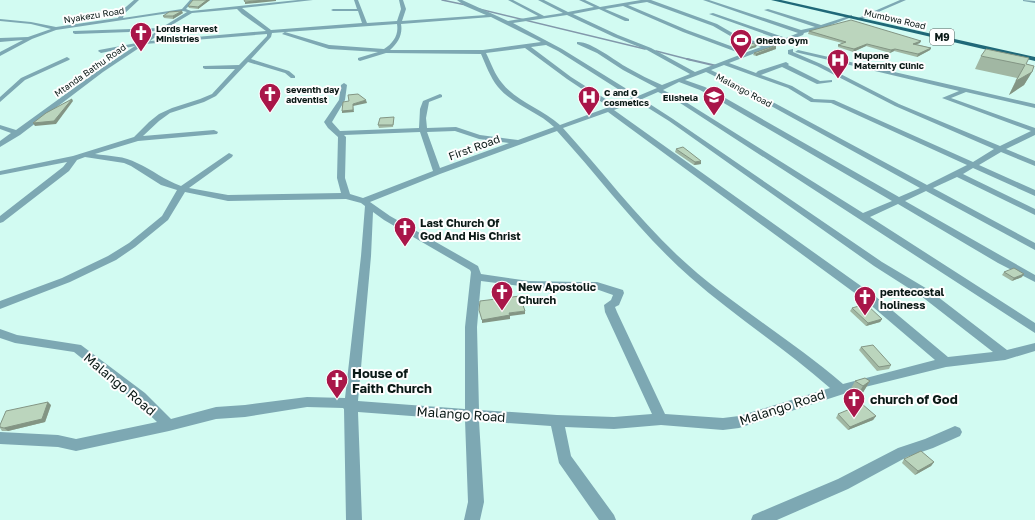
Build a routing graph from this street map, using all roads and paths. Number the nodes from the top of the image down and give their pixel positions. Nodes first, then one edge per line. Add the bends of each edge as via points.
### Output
1 (137, 0) edge
2 (192, 0) edge
3 (311, 0) edge
4 (356, 0) edge
5 (401, 0) edge
6 (459, 0) edge
7 (510, 0) edge
8 (540, 0) edge
9 (581, 0) edge
10 (615, 0) edge
11 (648, 0) edge
12 (705, 0) edge
13 (774, 0) edge
14 (780, 0) edge
15 (904, 0) edge
16 (1025, 0) edge
17 (1035, 2) edge
18 (624, 4) junction
19 (239, 7) junction
20 (600, 8) junction
21 (183, 10) junction
22 (333, 10) dead end
23 (360, 10) junction
24 (766, 10) dead end
25 (191, 12) junction
26 (569, 13) junction
27 (711, 14) dead end
28 (493, 15) junction
29 (543, 17) junction
30 (120, 18) junction
31 (854, 18) junction
32 (0, 20) edge
33 (627, 20) dead end
34 (399, 23) junction
35 (507, 23) junction
36 (365, 25) junction
37 (821, 27) junction
38 (56, 29) junction
39 (164, 29) junction
40 (270, 32) junction
41 (280, 32) junction
42 (802, 32) junction
43 (43, 33) junction
44 (30, 38) junction
45 (785, 39) junction
46 (0, 40) edge
47 (144, 43) junction
48 (546, 43) junction
49 (580, 43) dead end
50 (598, 45) dead end
51 (526, 46) junction
52 (768, 46) junction
53 (589, 47) junction
54 (786, 49) junction
55 (101, 51) dead end
56 (388, 51) junction
57 (483, 52) junction
58 (0, 54) edge
59 (747, 54) junction
60 (1035, 58) edge
61 (67, 59) dead end
62 (246, 59) junction
63 (802, 59) junction
64 (360, 60) dead end
65 (723, 63) junction
66 (782, 65) junction
67 (205, 67) dead end
68 (239, 67) junction
69 (706, 70) junction
70 (695, 74) junction
71 (758, 75) junction
72 (293, 77) dead end
73 (679, 80) junction
74 (830, 81) dead end
75 (344, 85) dead end
76 (660, 89) junction
77 (966, 90) junction
78 (440, 96) dead end
79 (637, 99) junction
80 (0, 100) edge
81 (1035, 106) edge
82 (611, 108) junction
83 (0, 126) edge
84 (558, 128) junction
85 (424, 131) junction
86 (1035, 131) edge
87 (214, 132) dead end
88 (339, 132) junction
89 (17, 133) junction
90 (137, 139) junction
91 (520, 142) junction
92 (1, 143) edge
93 (1000, 150) junction
94 (85, 155) junction
95 (229, 155) dead end
96 (74, 158) junction
97 (1035, 164) edge
98 (972, 165) junction
99 (0, 172) edge
100 (437, 172) junction
101 (956, 174) junction
102 (926, 188) junction
103 (182, 189) junction
104 (1035, 193) edge
105 (346, 196) junction
106 (898, 201) junction
107 (367, 204) junction
108 (1035, 212) edge
109 (863, 217) junction
110 (0, 220) edge
111 (1035, 247) edge
112 (477, 277) junction
113 (1035, 279) edge
114 (0, 305) edge
115 (1035, 329) edge
116 (0, 335) edge
117 (1035, 346) edge
118 (1005, 355) junction
119 (946, 362) junction
120 (840, 388) junction
121 (351, 406) junction
122 (472, 416) junction
123 (661, 419) junction
124 (557, 421) junction
125 (169, 425) junction
126 (955, 432) dead end
127 (0, 438) edge
128 (354, 520) edge
129 (472, 520) edge
130 (608, 520) edge
131 (759, 520) edge

1 - 30 street
2 - 21 street
3 - 19 street
4 - 23 street
5 - 34 street via 404,10
6 - 28 street
7 - 29 street
8 - 26 street
9 - 20 street
10 - 18 street
11 - 18 street
11 - 52 street via 715,25 734,36
12 - 42 street
13 - 31 main road, Mumbwa Road / M9
14 - 31 main road, Mumbwa Road / M9
15 - 31 street, First Road
16 - 17 street
18 - 20 street
18 - 59 street via 685,31
19 - 25 street
19 - 40 street
20 - 26 street
20 - 33 street
21 - 25 street, Nyakezu Road
21 - 30 street, Nyakezu Road
22 - 23 street
23 - 36 street
24 - 37 street
25 - 39 street, Mtanda Bathu Road
26 - 29 street
26 - 70 street via 649,49
27 - 45 street
28 - 34 street
28 - 35 street
29 - 35 street
30 - 38 street, Nyakezu Road
31 - 37 street, First Road
31 - 60 main road, Mumbwa Road / M9
32 - 38 street, Nyakezu Road
34 - 36 street
34 - 56 street via 400,30
35 - 48 street
36 - 41 street
37 - 42 street, First Road
38 - 43 street
39 - 43 street
39 - 47 street, Mtanda Bathu Road
40 - 41 street
40 - 47 street
40 - 62 street
41 - 56 street via 329,47
42 - 45 street, First Road
43 - 44 street
44 - 46 street
44 - 58 street
45 - 52 street, First Road
47 - 55 street
47 - 89 street, Mtanda Bathu Road via 101,71
48 - 51 street
48 - 79 street
49 - 53 street
50 - 53 street
51 - 57 street
51 - 82 street
52 - 54 street
52 - 59 street, First Road
53 - 76 street
54 - 63 street
54 - 77 street
56 - 57 street
56 - 64 street
57 - 84 street via 500,86
59 - 65 street, First Road
61 - 80 street via 23,79
62 - 68 street
62 - 72 street via 287,72
63 - 66 street
63 - 93 street via 892,103
65 - 69 street, First Road
65 - 71 street
66 - 71 street
66 - 74 street via 819,83
67 - 68 street
68 - 90 street via 214,95 167,112 152,122
69 - 70 street, First Road
69 - 102 street, Malango Road
70 - 73 street, First Road
71 - 98 street via 790,87 813,101 832,101
73 - 76 street, First Road
73 - 106 street via 710,93
75 - 88 street via 342,100 328,122 331,128
76 - 79 street, First Road
76 - 109 street
77 - 81 street
77 - 86 street via 945,98
78 - 85 street via 430,99 425,104
79 - 82 street, First Road
79 - 118 street via 705,143 878,264 925,293
82 - 84 street, First Road
82 - 119 street via 871,299
83 - 89 street
84 - 91 street, First Road
84 - 120 street via 675,258 732,306 818,368
85 - 88 street
85 - 91 street via 456,129 479,137
85 - 100 street
86 - 93 street
87 - 90 street
88 - 105 street via 343,141 340,178
89 - 92 street, Mtanda Bathu Road
90 - 94 street
91 - 100 street, First Road
93 - 97 street
93 - 98 street
94 - 96 street
94 - 103 street via 134,164 164,183
95 - 103 street
96 - 99 street
96 - 110 street via 66,169
98 - 101 street
98 - 104 street
100 - 107 street, First Road
101 - 102 street
101 - 108 street
102 - 106 street
102 - 111 street, Malango Road
103 - 105 street via 235,199
103 - 114 street via 165,218 122,252 66,280
105 - 107 street
106 - 109 street
106 - 113 street
107 - 112 street via 474,268
107 - 121 street via 366,256
109 - 115 street
112 - 122 street via 471,327
112 - 123 street via 529,284 597,285 619,294 615,302 609,305 611,312
116 - 125 street, Malango Road via 77,348 140,397
117 - 118 street, Malango Road
118 - 119 street, Malango Road
119 - 120 street, Malango Road
120 - 123 street, Malango Road via 739,422 723,424
121 - 122 street, Malango Road
121 - 125 street, Malango Road via 344,403 307,402 216,413
121 - 128 street
122 - 124 street, Malango Road
122 - 129 street via 476,502
123 - 124 street, Malango Road via 614,423
124 - 130 street via 564,458
125 - 127 street via 76,445 58,441
126 - 131 street via 903,452 843,484

